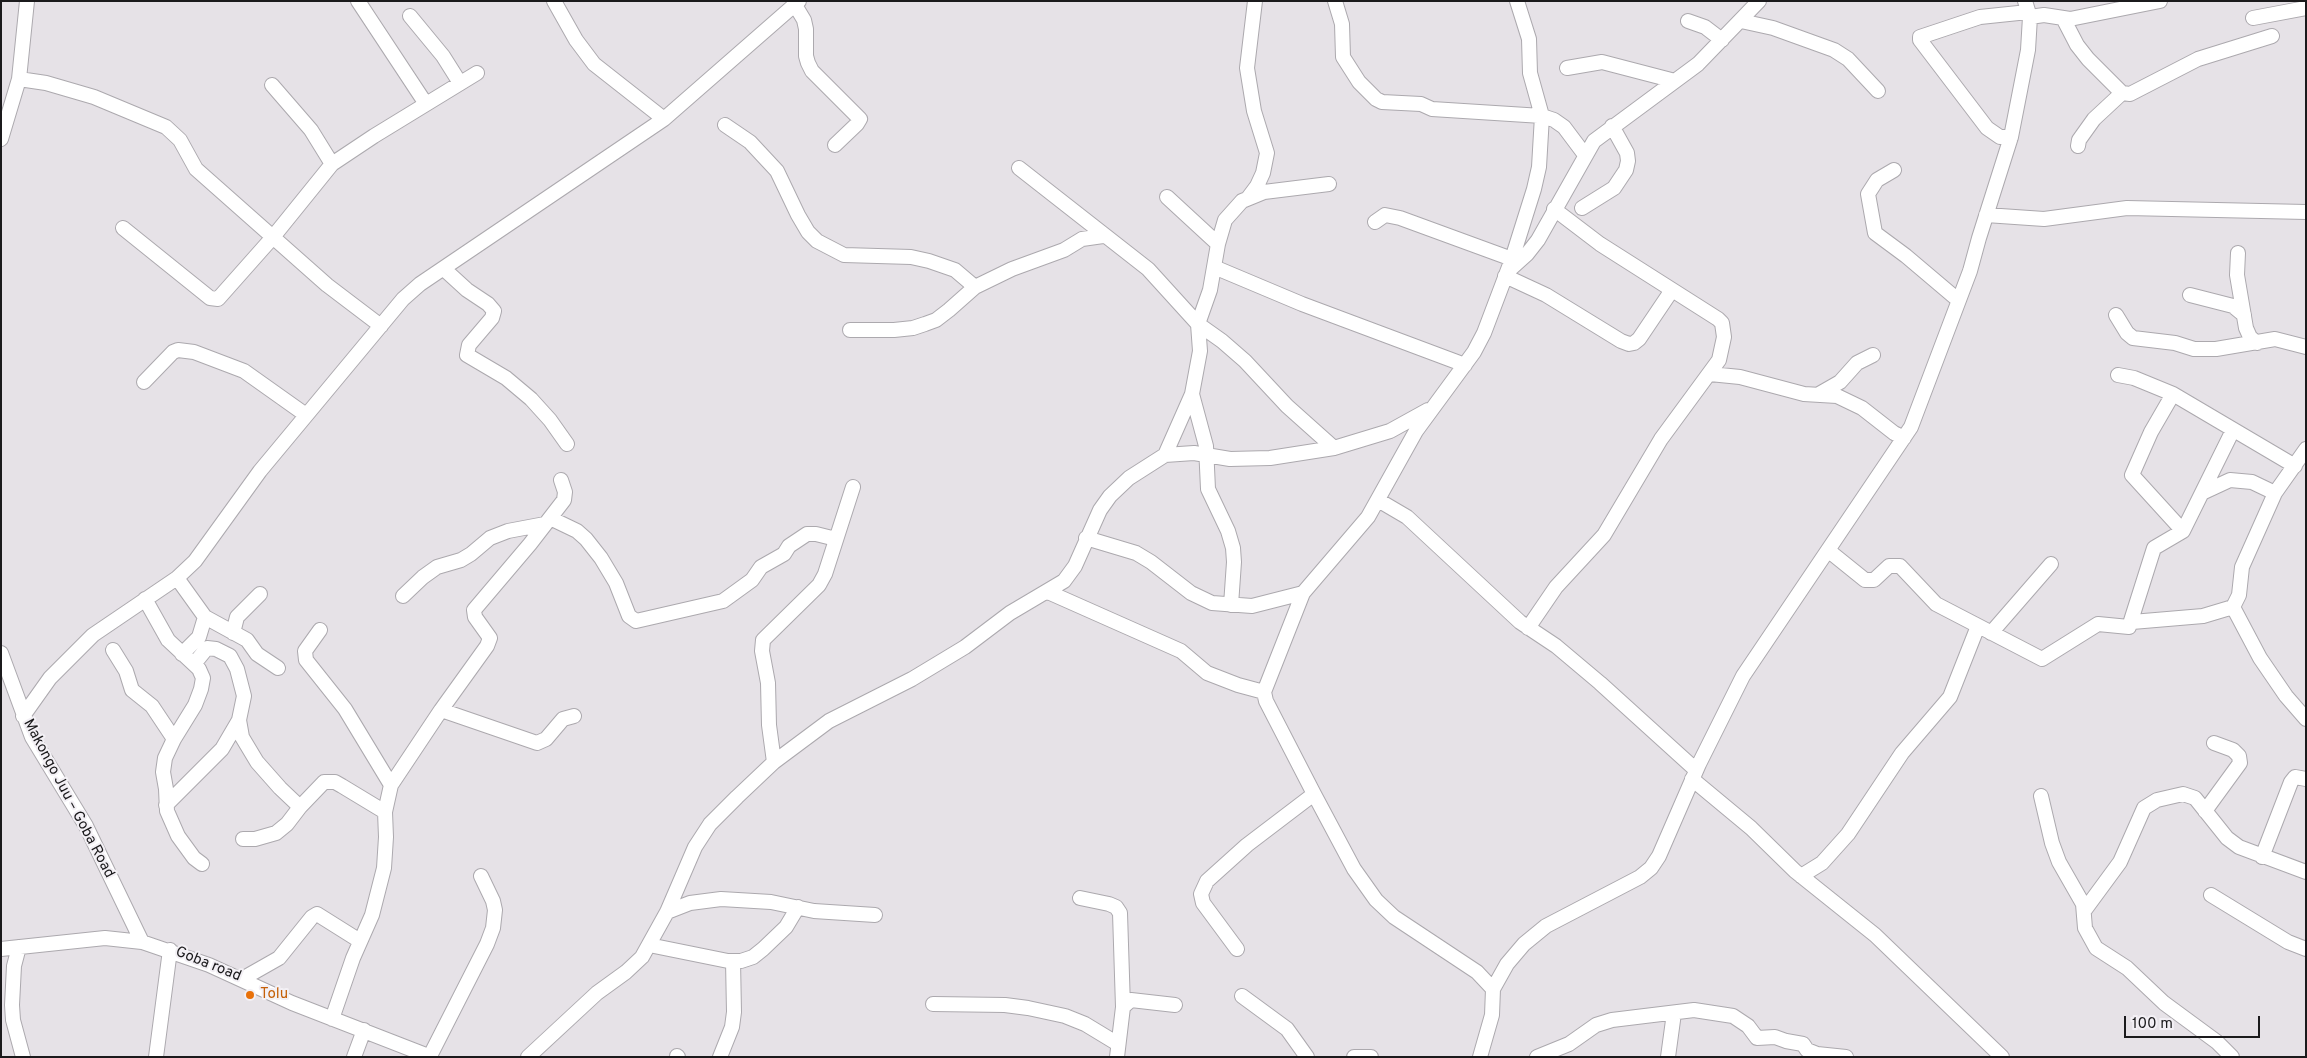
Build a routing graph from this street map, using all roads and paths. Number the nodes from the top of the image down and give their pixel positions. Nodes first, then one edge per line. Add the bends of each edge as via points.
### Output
1 (27, 1) edge
2 (358, 1) edge
3 (554, 1) edge
4 (1255, 1) edge
5 (1335, 1) edge
6 (1517, 1) edge
7 (1759, 1) edge
8 (2160, 1) edge
9 (797, 3) edge
10 (2306, 8) edge
11 (2028, 10) edge
12 (410, 16) dead end
13 (2063, 18) junction
14 (2253, 18) dead end
15 (1688, 21) dead end
16 (1741, 21) junction
17 (2272, 36) dead end
18 (1722, 40) junction
19 (1567, 68) dead end
20 (477, 73) dead end
21 (19, 79) junction
22 (1675, 81) junction
23 (460, 83) junction
24 (272, 85) dead end
25 (1878, 91) dead end
26 (2122, 93) junction
27 (426, 104) junction
28 (5, 113) edge
29 (1542, 116) junction
30 (664, 119) junction
31 (725, 125) dead end
32 (1612, 126) junction
33 (2011, 137) junction
34 (1, 139) edge
35 (835, 145) dead end
36 (2078, 146) dead end
37 (1584, 155) junction
38 (332, 164) junction
39 (1019, 168) dead end
40 (1894, 170) dead end
41 (1329, 184) dead end
42 (1167, 197) dead end
43 (1248, 198) junction
44 (1582, 208) dead end
45 (1554, 209) junction
46 (2306, 212) edge
47 (1986, 215) junction
48 (1375, 222) dead end
49 (123, 228) dead end
50 (1104, 236) junction
51 (273, 237) junction
52 (1218, 244) junction
53 (2238, 253) dead end
54 (1512, 259) junction
55 (1214, 267) junction
56 (444, 269) junction
57 (1506, 274) junction
58 (975, 287) junction
59 (1672, 290) junction
60 (2190, 295) dead end
61 (1958, 300) junction
62 (2244, 314) junction
63 (2116, 315) dead end
64 (1198, 324) junction
65 (381, 326) junction
66 (850, 330) dead end
67 (2257, 343) junction
68 (2306, 347) edge
69 (1873, 355) dead end
70 (1465, 366) junction
71 (1710, 374) junction
72 (2118, 375) dead end
73 (144, 382) dead end
74 (1192, 394) junction
75 (2173, 394) junction
76 (1816, 396) junction
77 (1431, 409) junction
78 (306, 415) junction
79 (2233, 430) junction
80 (1904, 438) junction
81 (568, 444) dead end
82 (1334, 448) junction
83 (2306, 449) edge
84 (1164, 455) junction
85 (1205, 456) junction
86 (2295, 466) junction
87 (561, 480) dead end
88 (853, 487) dead end
89 (2202, 493) junction
90 (2275, 493) junction
91 (1378, 500) junction
92 (547, 521) junction
93 (2183, 531) junction
94 (1086, 538) junction
95 (836, 539) junction
96 (1829, 551) junction
97 (2052, 564) dead end
98 (177, 578) junction
99 (1048, 592) junction
100 (1303, 593) junction
101 (260, 594) dead end
102 (403, 596) dead end
103 (145, 599) junction
104 (1231, 605) junction
105 (2233, 607) junction
106 (205, 617) junction
107 (2132, 622) junction
108 (1978, 626) junction
109 (1528, 628) junction
110 (320, 630) dead end
111 (233, 633) junction
112 (1991, 633) junction
113 (113, 650) dead end
114 (1, 654) edge
115 (182, 654) junction
116 (194, 664) junction
117 (278, 668) dead end
118 (1264, 692) junction
119 (441, 710) junction
120 (23, 716) junction
121 (574, 716) dead end
122 (2306, 719) edge
123 (239, 720) junction
124 (174, 739) junction
125 (2214, 744) dead end
126 (774, 762) junction
127 (1694, 774) junction
128 (2306, 779) edge
129 (391, 785) junction
130 (1314, 794) junction
131 (2042, 796) dead end
132 (166, 805) junction
133 (300, 806) junction
134 (2205, 811) junction
135 (385, 812) junction
136 (243, 839) dead end
137 (2262, 856) junction
138 (202, 864) dead end
139 (2306, 872) edge
140 (481, 876) dead end
141 (1802, 876) junction
142 (2211, 895) dead end
143 (1080, 898) dead end
144 (798, 907) junction
145 (2084, 911) junction
146 (668, 912) junction
147 (875, 915) dead end
148 (360, 941) junction
149 (142, 942) junction
150 (649, 945) junction
151 (19, 947) junction
152 (1, 949) edge
153 (1237, 949) dead end
154 (2306, 949) edge
155 (170, 950) junction
156 (733, 961) junction
157 (242, 979) junction
158 (1493, 989) junction
159 (1242, 996) dead end
160 (933, 1004) dead end
161 (1175, 1005) dead end
162 (1123, 1007) junction
163 (1674, 1013) junction
164 (332, 1019) junction
165 (364, 1030) junction
166 (1118, 1050) edge
167 (410, 1053) edge
168 (430, 1056) edge
169 (2000, 1056) edge
170 (23, 1057) edge
171 (156, 1057) edge
172 (354, 1057) edge
173 (528, 1057) edge
174 (720, 1057) edge
175 (1307, 1057) edge
176 (1354, 1057) edge
177 (1371, 1057) edge
178 (1481, 1057) edge
179 (1537, 1057) edge
180 (1668, 1057) edge
181 (1846, 1057) edge
182 (2232, 1057) edge

1 - 21 street
2 - 27 street
3 - 30 street via 594,64
4 - 43 street via 1247,68 1254,111 1267,153 1263,174
5 - 29 street via 1342,24 1343,57 1359,82 1376,99 1421,104 1432,109
6 - 29 street via 1529,39 1530,73
7 - 16 street
8 - 13 street via 2096,15
9 - 30 street
9 - 35 street via 806,29 808,64 860,119
10 - 14 street
11 - 13 street
11 - 33 street via 2028,50
11 - 33 street via 1980,17 1920,37 1987,128 2000,137
12 - 23 street via 443,56
13 - 26 street via 2077,46
15 - 18 street via 1705,27
16 - 18 street
16 - 25 street via 1773,28 1834,50 1848,59
17 - 26 street via 2198,59 2139,91
18 - 22 street
19 - 22 street via 1602,62
20 - 23 street
21 - 28 street
21 - 51 street via 94,97 166,127 180,140 196,169
22 - 32 street
23 - 27 street
24 - 38 street via 311,130
26 - 36 street via 2094,118
27 - 38 street
28 - 34 street
29 - 37 street via 1564,127
29 - 54 street via 1539,167
30 - 56 street
31 - 58 street via 750,142 777,171 798,215 817,241 844,255 911,257 929,261 955,270
32 - 37 street via 1594,141
32 - 44 street via 1627,152 1626,170 1614,188
33 - 47 street
37 - 45 street
38 - 51 street
39 - 50 street
40 - 61 street via 1876,180 1868,194 1875,233
41 - 43 street via 1264,192
42 - 52 street
43 - 52 street via 1225,220
45 - 57 street via 1542,234
45 - 59 street via 1600,244
46 - 47 street via 2127,208 2044,218
47 - 61 street
48 - 54 street via 1385,215 1400,218
49 - 51 street via 213,300 224,294
50 - 58 street via 1082,240
50 - 64 street via 1148,269
51 - 65 street
52 - 55 street
53 - 62 street via 2237,275
54 - 57 street
55 - 64 street
55 - 70 street
56 - 65 street via 420,284
56 - 81 street via 494,311 467,354 506,378 531,399
57 - 59 street via 1629,344 1639,339
57 - 70 street via 1484,332
58 - 66 street via 936,320 913,328
59 - 71 street via 1722,323 1722,350
60 - 62 street via 2233,306
61 - 80 street
62 - 67 street via 2247,333
63 - 67 street via 2133,338 2202,350
64 - 74 street via 1200,351
64 - 82 street via 1245,361 1287,406
65 - 78 street
67 - 68 street via 2275,338
69 - 76 street via 1857,363 1840,382
70 - 77 street
71 - 76 street via 1740,377
71 - 109 street via 1661,439 1604,535 1556,587
72 - 75 street
73 - 78 street via 173,352 194,352 244,371
74 - 84 street
74 - 85 street via 1205,439
75 - 79 street
75 - 93 street via 2132,475
76 - 80 street via 1837,396 1852,403
77 - 82 street via 1390,431
77 - 91 street
78 - 98 street via 260,471 206,548
79 - 86 street
79 - 89 street
80 - 96 street
82 - 85 street via 1270,458
83 - 86 street
84 - 85 street via 1194,453
84 - 94 street via 1129,478 1110,496
85 - 104 street via 1208,488 1233,548
86 - 90 street
87 - 92 street via 564,500
88 - 95 street
89 - 90 street via 2230,480 2252,482
89 - 93 street
90 - 105 street via 2242,567 2239,595
91 - 100 street
91 - 109 street via 1407,518
92 - 95 street via 577,531 586,539 616,583 629,616 636,621 723,601 752,580 761,567 784,554 789,546 807,534
92 - 102 street via 490,538 466,557 437,567
92 - 119 street via 474,610 475,617 490,638
93 - 107 street via 2154,548
94 - 99 street via 1075,566 1064,581
94 - 104 street via 1136,553 1191,593 1212,603
95 - 126 street via 819,585 762,640
96 - 108 street via 1866,580 1874,580 1890,566 1900,566 1936,604
96 - 127 street via 1743,676
97 - 112 street
98 - 103 street
98 - 106 street
99 - 118 street via 1181,651 1207,673
99 - 126 street via 1010,613 965,647 912,679 830,721
100 - 104 street via 1252,606
100 - 118 street
101 - 111 street via 237,617
103 - 115 street via 168,640
103 - 120 street via 93,635 56,672
105 - 107 street via 2203,616
105 - 122 street via 2260,658
106 - 111 street
106 - 115 street via 199,637
107 - 112 street via 2126,628 2098,624 2042,659
108 - 112 street
108 - 141 street via 1950,697 1902,753 1848,834 1822,863
109 - 127 street via 1556,646 1600,683
110 - 129 street via 305,652 306,660 345,709
111 - 117 street via 248,640 257,654
113 - 124 street via 126,671 132,690 152,706
114 - 120 street, Makongo Juu – Goba Road
115 - 116 street
116 - 123 street via 207,648 230,656 244,696
116 - 124 street via 203,678 201,689
118 - 130 street
119 - 121 street via 537,743 546,739 564,719
119 - 129 street
120 - 149 street, Makongo Juu – Goba Road via 32,737 86,826
123 - 132 street via 222,749
123 - 133 street via 242,737 257,762
124 - 132 street via 165,758 163,772
125 - 134 street via 2233,750 2240,762
126 - 146 street via 710,824 695,847
127 - 141 street
127 - 158 street via 1651,868 1640,877 1546,926 1507,964
128 - 137 street via 2295,776 2291,782
129 - 135 street
130 - 153 street via 1247,845 1207,881 1201,894 1203,903
130 - 158 street via 1354,869 1376,900 1394,917 1477,972
131 - 145 street via 2059,862
132 - 138 street via 178,836
133 - 135 street via 324,782 329,781
133 - 136 street via 276,833
134 - 137 street via 2233,843
134 - 145 street via 2195,798 2187,794 2149,803 2138,819 2120,862
135 - 148 street via 384,868 372,915
137 - 139 street
140 - 168 street via 494,901 493,928
141 - 169 street via 1874,935
142 - 154 street via 2288,942
143 - 162 street via 1109,904 1120,913
144 - 146 street via 721,898 690,903
144 - 147 street
144 - 156 street via 786,927 753,958
145 - 182 street via 2086,928 2096,948 2127,968 2164,1003
146 - 150 street
148 - 157 street via 317,914 279,958
148 - 164 street
149 - 151 street, Goba road via 105,938
149 - 155 street, Goba road
150 - 156 street
150 - 173 street via 626,972 596,993
151 - 152 street, Goba road
151 - 170 street via 14,966 12,1005
155 - 157 street, Goba road
155 - 171 street
156 - 174 street via 732,1027
157 - 164 street, Goba road
158 - 178 street via 1492,1016
159 - 175 street via 1287,1029
160 - 166 street via 1005,1005 1065,1016 1085,1024
161 - 162 street via 1131,1000
162 - 166 street
163 - 179 street via 1653,1013 1596,1025 1569,1044
163 - 180 street
163 - 181 street via 1694,1010 1734,1016 1748,1026 1756,1038 1775,1036 1786,1042 1803,1044 1807,1050 1817,1054
164 - 165 street, Goba road
165 - 167 street, Goba road
165 - 172 street
167 - 168 street, Goba road
176 - 177 street

